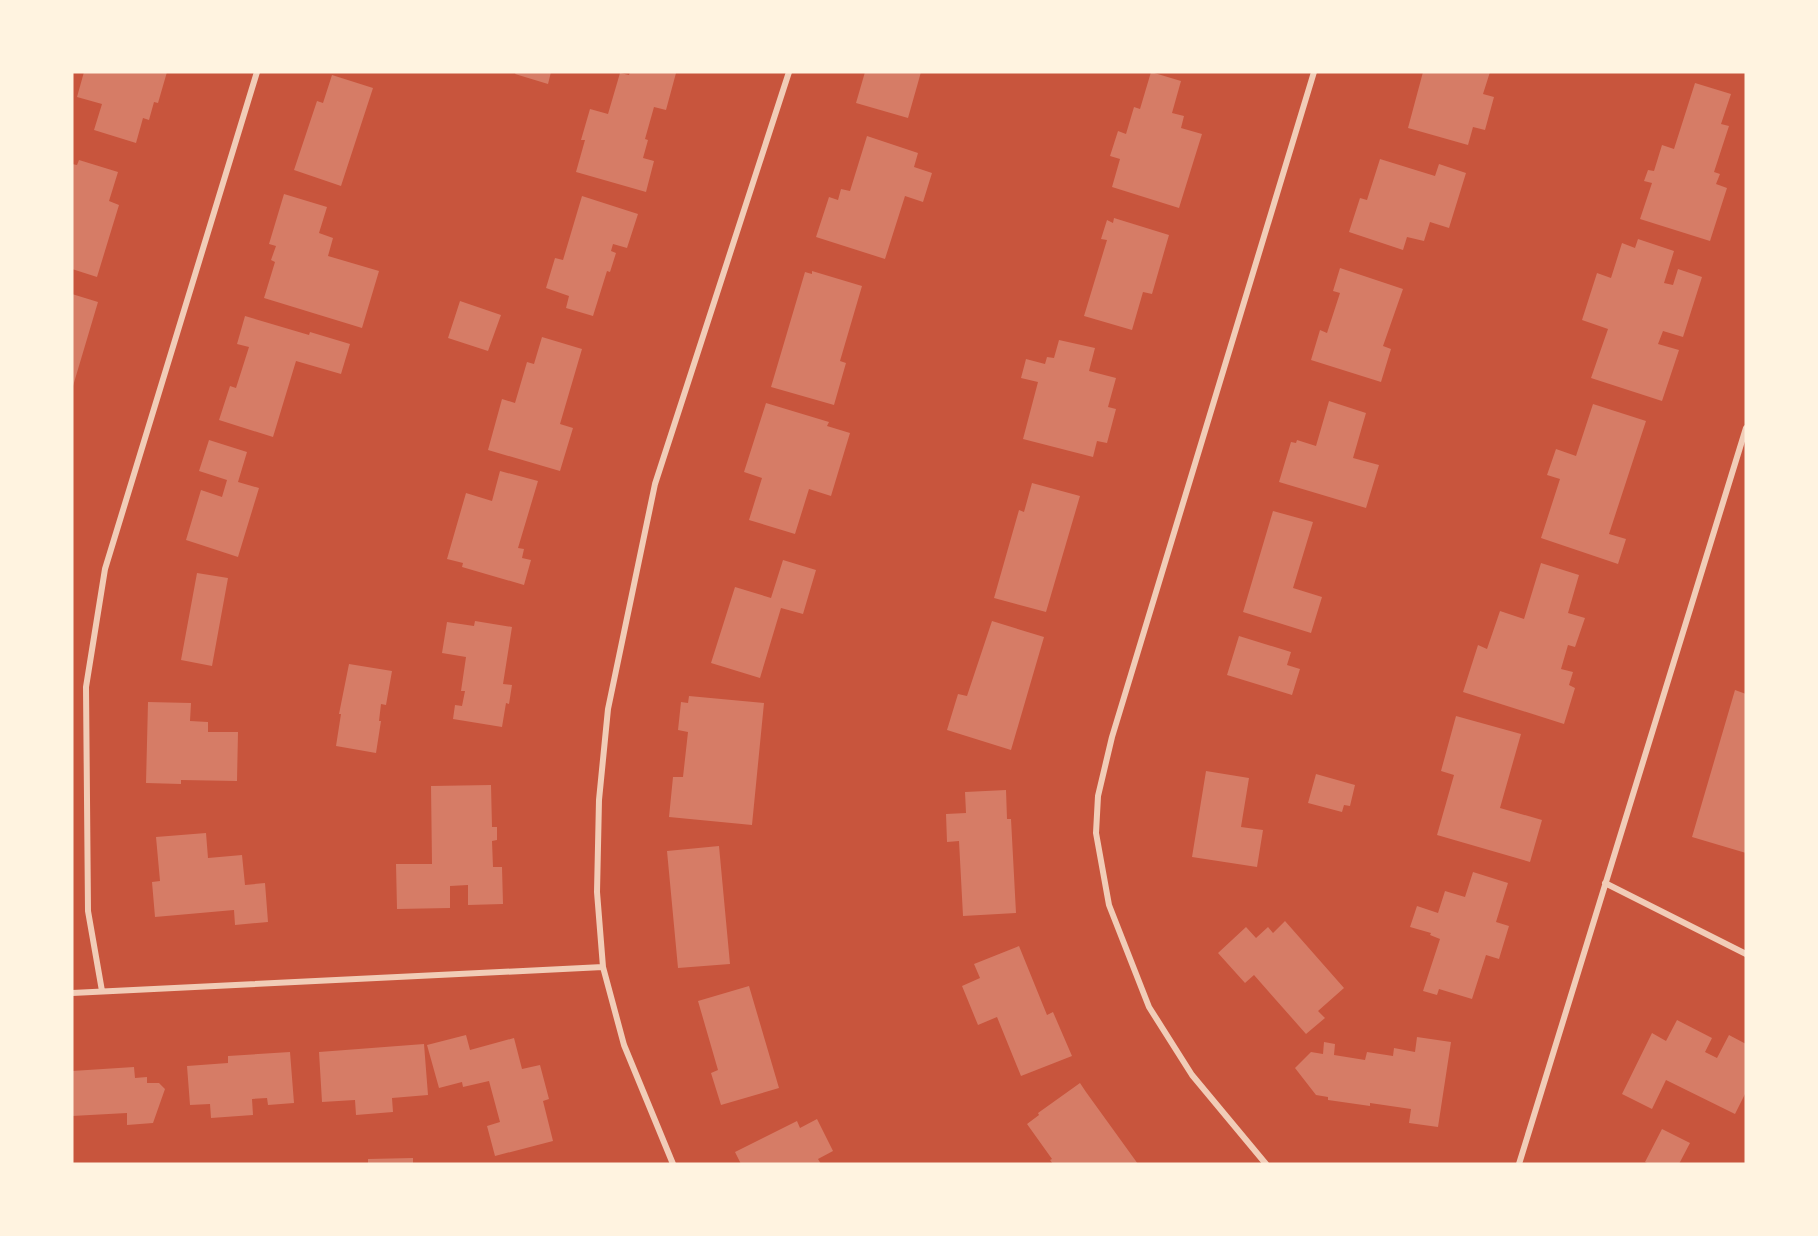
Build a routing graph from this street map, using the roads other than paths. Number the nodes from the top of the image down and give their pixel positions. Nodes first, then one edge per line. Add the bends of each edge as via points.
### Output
1 (257, 72) edge
2 (789, 72) edge
3 (1314, 72) edge
4 (1746, 428) edge
5 (1744, 441) edge
6 (1605, 883) junction
7 (1746, 954) edge
8 (603, 967) junction
9 (102, 991) junction
10 (72, 993) edge
11 (673, 1164) edge
12 (1266, 1164) edge
13 (1519, 1164) edge

1 - 9 street via 105,569 86,687 88,911
2 - 8 street via 652,496 608,709 600,789 597,892
3 - 12 street via 1112,737 1098,796 1096,833 1109,905 1149,1007 1192,1075
4 - 5 street
5 - 6 street
6 - 7 street
6 - 13 street
8 - 9 street
8 - 11 street via 624,1045
9 - 10 street

